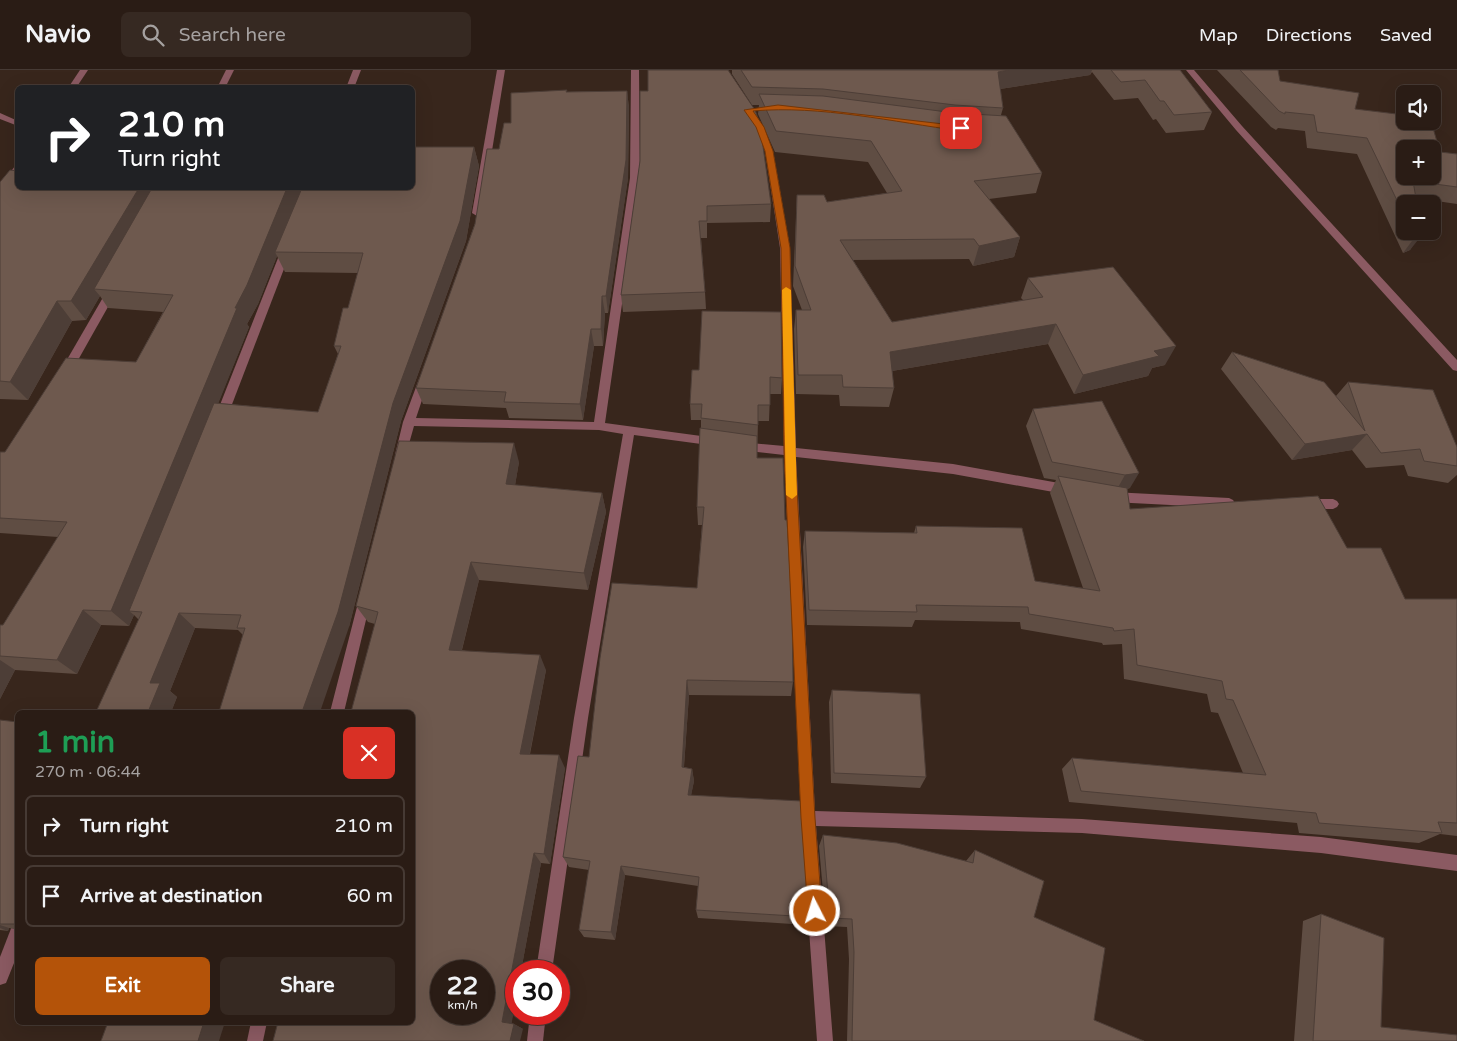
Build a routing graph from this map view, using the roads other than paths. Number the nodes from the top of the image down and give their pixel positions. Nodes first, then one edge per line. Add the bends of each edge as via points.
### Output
1 (84, 70) edge
2 (230, 70) edge
3 (357, 70) edge
4 (501, 70) edge
5 (635, 70) edge
6 (1190, 70) edge
7 (74, 85) edge
8 (222, 85) edge
9 (351, 85) edge
10 (752, 115) edge
11 (0, 116) edge
12 (15, 123) edge
13 (15, 172) edge
14 (0, 192) edge
15 (476, 223) edge
16 (293, 232) edge
17 (126, 265) edge
18 (1457, 367) edge
19 (428, 368) edge
20 (58, 384) edge
21 (409, 422) junction
22 (599, 426) junction
23 (216, 431) edge
24 (629, 432) junction
25 (790, 452) junction
26 (397, 471) edge
27 (1244, 504) edge
28 (1294, 504) edge
29 (1333, 504) dead end
30 (368, 587) edge
31 (337, 710) edge
32 (808, 818) junction
33 (1457, 862) edge
34 (15, 940) edge
35 (546, 960) edge
36 (0, 977) edge
37 (258, 1025) edge
38 (536, 1025) edge
39 (254, 1041) edge
40 (534, 1041) edge
41 (825, 1041) edge

1 - 7 street
2 - 8 street
3 - 9 street
4 - 15 street
5 - 22 street via 634,178
6 - 18 street via 1251,142
10 - 25 street via 769,151 785,248
11 - 12 street
13 - 14 street
16 - 23 street
17 - 20 street
19 - 21 street
21 - 22 street
21 - 26 street
22 - 24 street
24 - 25 street
24 - 35 street via 581,718
25 - 27 street via 953,469 1124,499
25 - 32 street
28 - 29 street
30 - 31 street
32 - 33 street via 1082,826 1321,845
32 - 41 street
34 - 36 street
37 - 39 street
38 - 40 street

